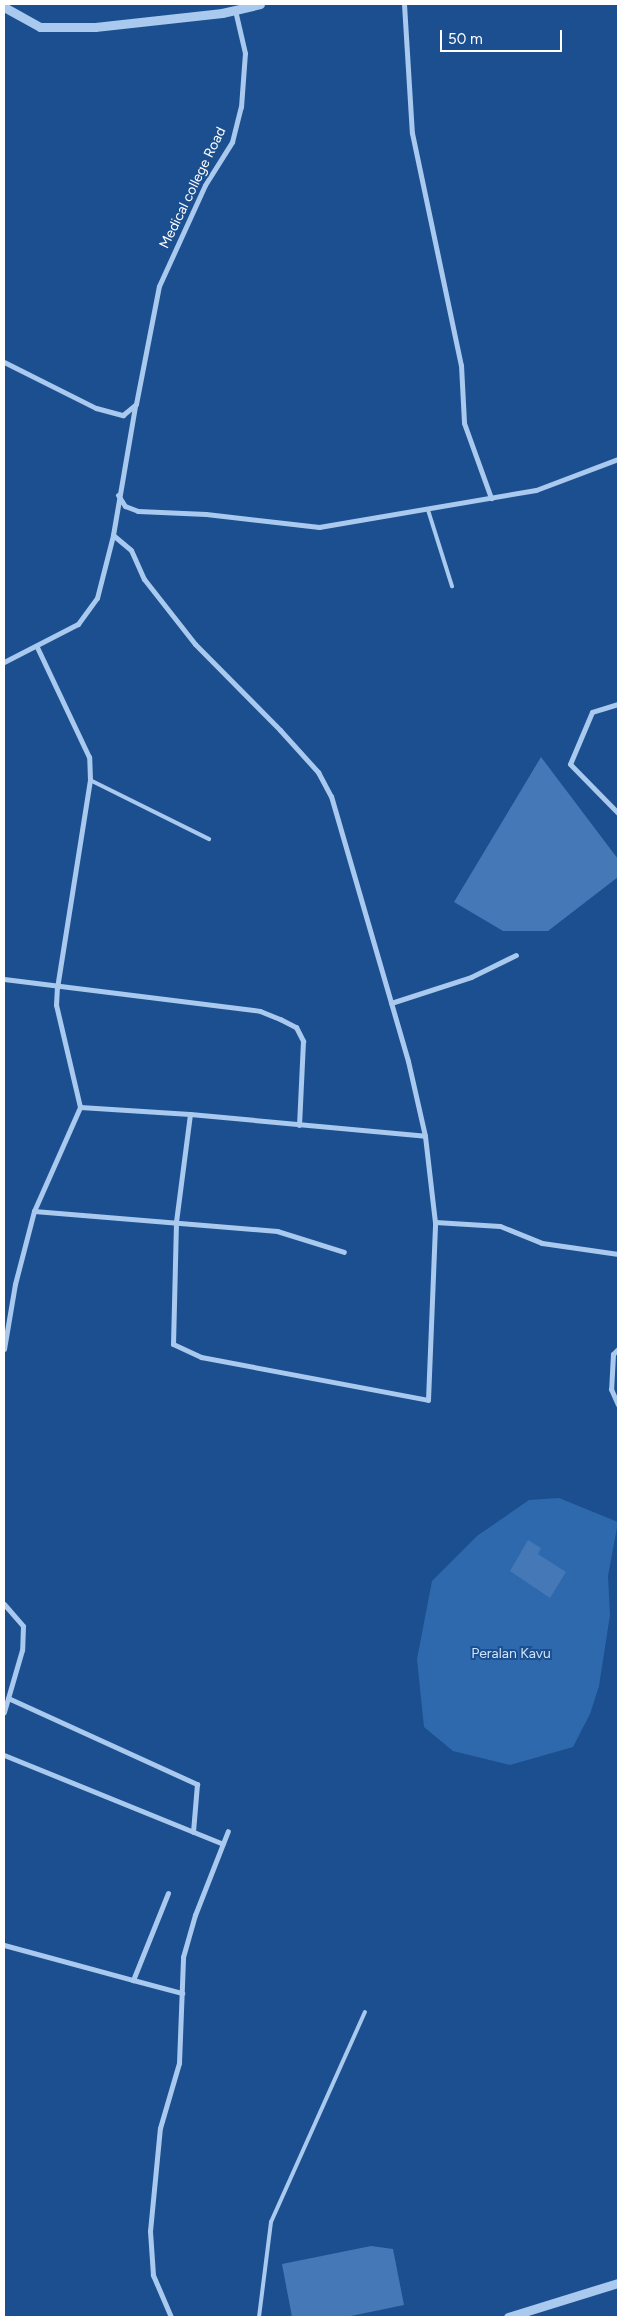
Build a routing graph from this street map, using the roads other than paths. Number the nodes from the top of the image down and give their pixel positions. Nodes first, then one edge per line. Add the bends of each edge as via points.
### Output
1 (260, 4) edge
2 (404, 4) edge
3 (4, 7) edge
4 (235, 10) junction
5 (4, 362) edge
6 (136, 404) junction
7 (618, 459) edge
8 (118, 495) junction
9 (491, 498) junction
10 (428, 510) junction
11 (113, 535) junction
12 (452, 586) dead end
13 (37, 647) junction
14 (4, 662) edge
15 (618, 704) edge
16 (90, 780) junction
17 (618, 813) edge
18 (209, 839) dead end
19 (516, 955) dead end
20 (4, 979) edge
21 (57, 988) junction
22 (391, 1003) junction
23 (80, 1107) junction
24 (190, 1114) junction
25 (299, 1125) junction
26 (425, 1136) junction
27 (34, 1211) junction
28 (176, 1222) junction
29 (435, 1222) junction
30 (344, 1252) dead end
31 (618, 1254) edge
32 (618, 1348) edge
33 (4, 1349) edge
34 (618, 1404) edge
35 (4, 1604) edge
36 (8, 1698) junction
37 (4, 1712) edge
38 (4, 1755) edge
39 (228, 1831) dead end
40 (192, 1832) junction
41 (223, 1844) junction
42 (168, 1893) dead end
43 (4, 1945) edge
44 (133, 1980) junction
45 (182, 1993) junction
46 (365, 2012) dead end
47 (618, 2283) edge
48 (171, 2317) edge
49 (259, 2317) edge
50 (508, 2317) edge

1 - 4 street
2 - 9 street via 412,133 461,365 464,423
3 - 4 street via 40,27 95,27
4 - 6 street, Medical college Road via 245,53 241,107 232,142 206,185 159,286
5 - 6 street via 96,408 123,415
6 - 8 street, Medical college Road
7 - 9 street via 536,490
8 - 10 street via 125,506 138,511 214,514 320,527
8 - 11 street, Medical college Road
9 - 10 street
10 - 12 lane
11 - 13 street, Medical college Road via 97,598 78,624
11 - 22 street via 131,550 144,579 196,644 318,772 331,796
13 - 14 street, Medical college Road
13 - 16 street via 89,758
15 - 17 street via 592,712 570,764
16 - 18 lane
16 - 21 street
19 - 22 street via 471,977
20 - 21 street
21 - 23 street via 56,1005
21 - 25 street via 260,1011 296,1027 303,1041
22 - 26 street
23 - 24 street
23 - 27 street
24 - 25 street
24 - 28 street
25 - 26 street
26 - 29 street
27 - 28 street
27 - 33 street via 15,1284
28 - 29 street via 173,1344 201,1357 428,1400
28 - 30 street via 276,1231
29 - 31 street via 500,1226 542,1243
32 - 34 street via 613,1354 611,1389
35 - 36 street via 23,1626 22,1650
36 - 37 street
36 - 40 street via 197,1784
38 - 40 street
39 - 41 street
40 - 41 street
41 - 45 street via 183,1957
42 - 44 street
43 - 44 street
44 - 45 street
45 - 48 street via 179,2063 160,2128 150,2231 153,2275
46 - 49 lane via 271,2222
47 - 50 street

